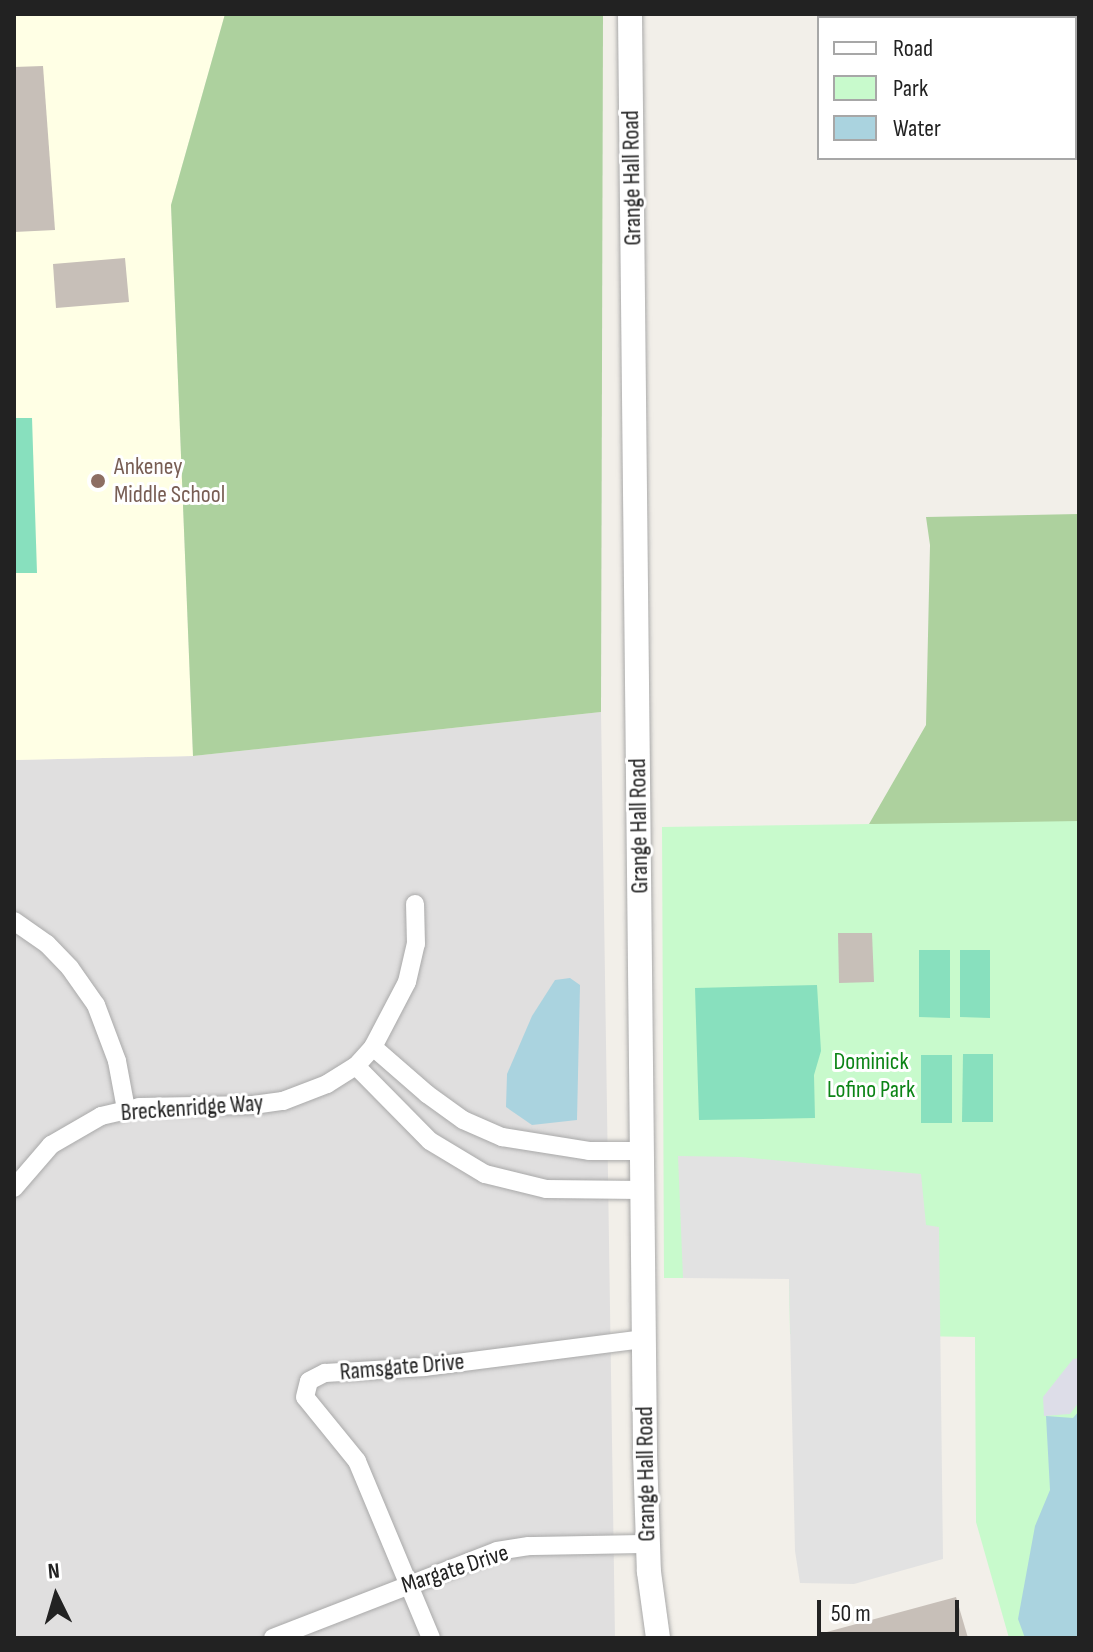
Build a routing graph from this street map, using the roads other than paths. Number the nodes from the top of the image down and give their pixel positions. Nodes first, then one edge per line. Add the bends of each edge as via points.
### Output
1 (630, 14) edge
2 (415, 904) dead end
3 (14, 921) edge
4 (373, 1047) junction
5 (356, 1066) junction
6 (126, 1109) junction
7 (642, 1151) junction
8 (14, 1188) edge
9 (642, 1190) junction
10 (645, 1339) junction
11 (647, 1544) junction
12 (408, 1584) junction
13 (273, 1638) edge
14 (431, 1638) edge
15 (658, 1638) edge

1 - 7 street, Grange Hall Road
2 - 4 street, Breckenridge Way via 416,944 407,982
3 - 6 street via 47,944 96,1005 113,1049
4 - 5 street, Breckenridge Way
4 - 7 street via 463,1120 502,1137 589,1151
5 - 6 street, Breckenridge Way via 283,1101
5 - 9 street via 430,1141 485,1174 546,1189
6 - 8 street, Breckenridge Way via 101,1116 51,1145
7 - 9 street, Grange Hall Road
9 - 10 street, Grange Hall Road
10 - 11 street, Grange Hall Road
10 - 12 street, Ramsgate Drive via 425,1367 325,1373 309,1381 309,1406 357,1461
11 - 12 street, Margate Drive via 497,1551
11 - 15 street, Grange Hall Road
12 - 13 street, Margate Drive
12 - 14 street, Ramsgate Drive

